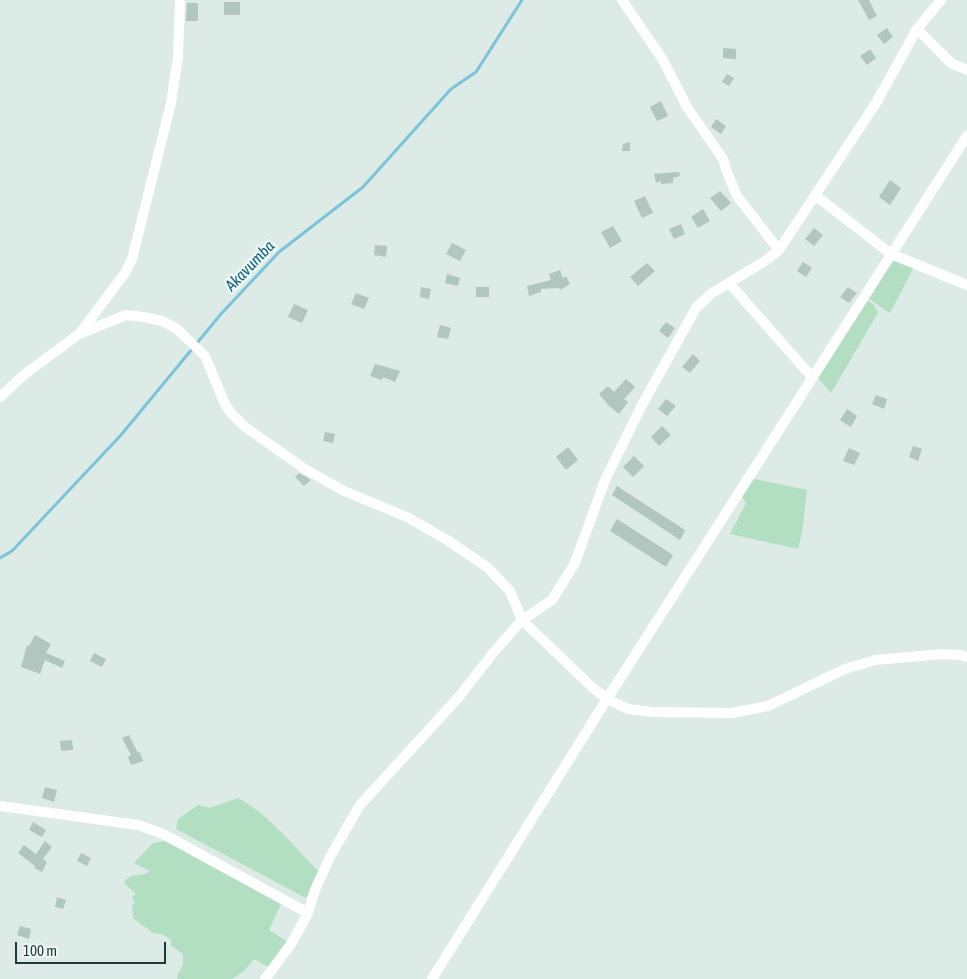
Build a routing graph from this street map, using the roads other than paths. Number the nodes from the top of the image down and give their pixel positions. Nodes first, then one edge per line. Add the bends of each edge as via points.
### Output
1 (180, 0) edge
2 (622, 0) edge
3 (941, 0) edge
4 (917, 29) junction
5 (967, 70) edge
6 (967, 136) edge
7 (815, 196) junction
8 (779, 250) junction
9 (890, 254) junction
10 (729, 283) junction
11 (967, 285) edge
12 (79, 334) junction
13 (812, 377) junction
14 (0, 397) edge
15 (522, 620) junction
16 (967, 657) edge
17 (607, 699) junction
18 (0, 806) edge
19 (308, 913) junction
20 (265, 979) edge
21 (432, 979) edge

1 - 12 street via 178,57 172,95 132,259
2 - 8 street via 663,60 687,107 723,159 738,196
3 - 4 street
4 - 5 street via 952,63
4 - 7 street via 876,103
6 - 9 street
7 - 8 street
7 - 9 street
8 - 10 street
9 - 11 street
9 - 13 street
10 - 13 street
10 - 15 street via 696,308 642,405 605,480 575,563 552,600
12 - 14 street
12 - 15 street via 116,318 132,315 153,318 177,329 205,356 225,404 245,427 305,469 344,491 407,518 472,556 510,591
13 - 17 street
15 - 17 street
15 - 19 street via 458,698 360,805 314,890
16 - 17 street via 943,654 875,660 844,669 768,706 732,713 652,712 628,708
17 - 21 street
18 - 19 street via 138,825 163,834
19 - 20 street via 291,944

